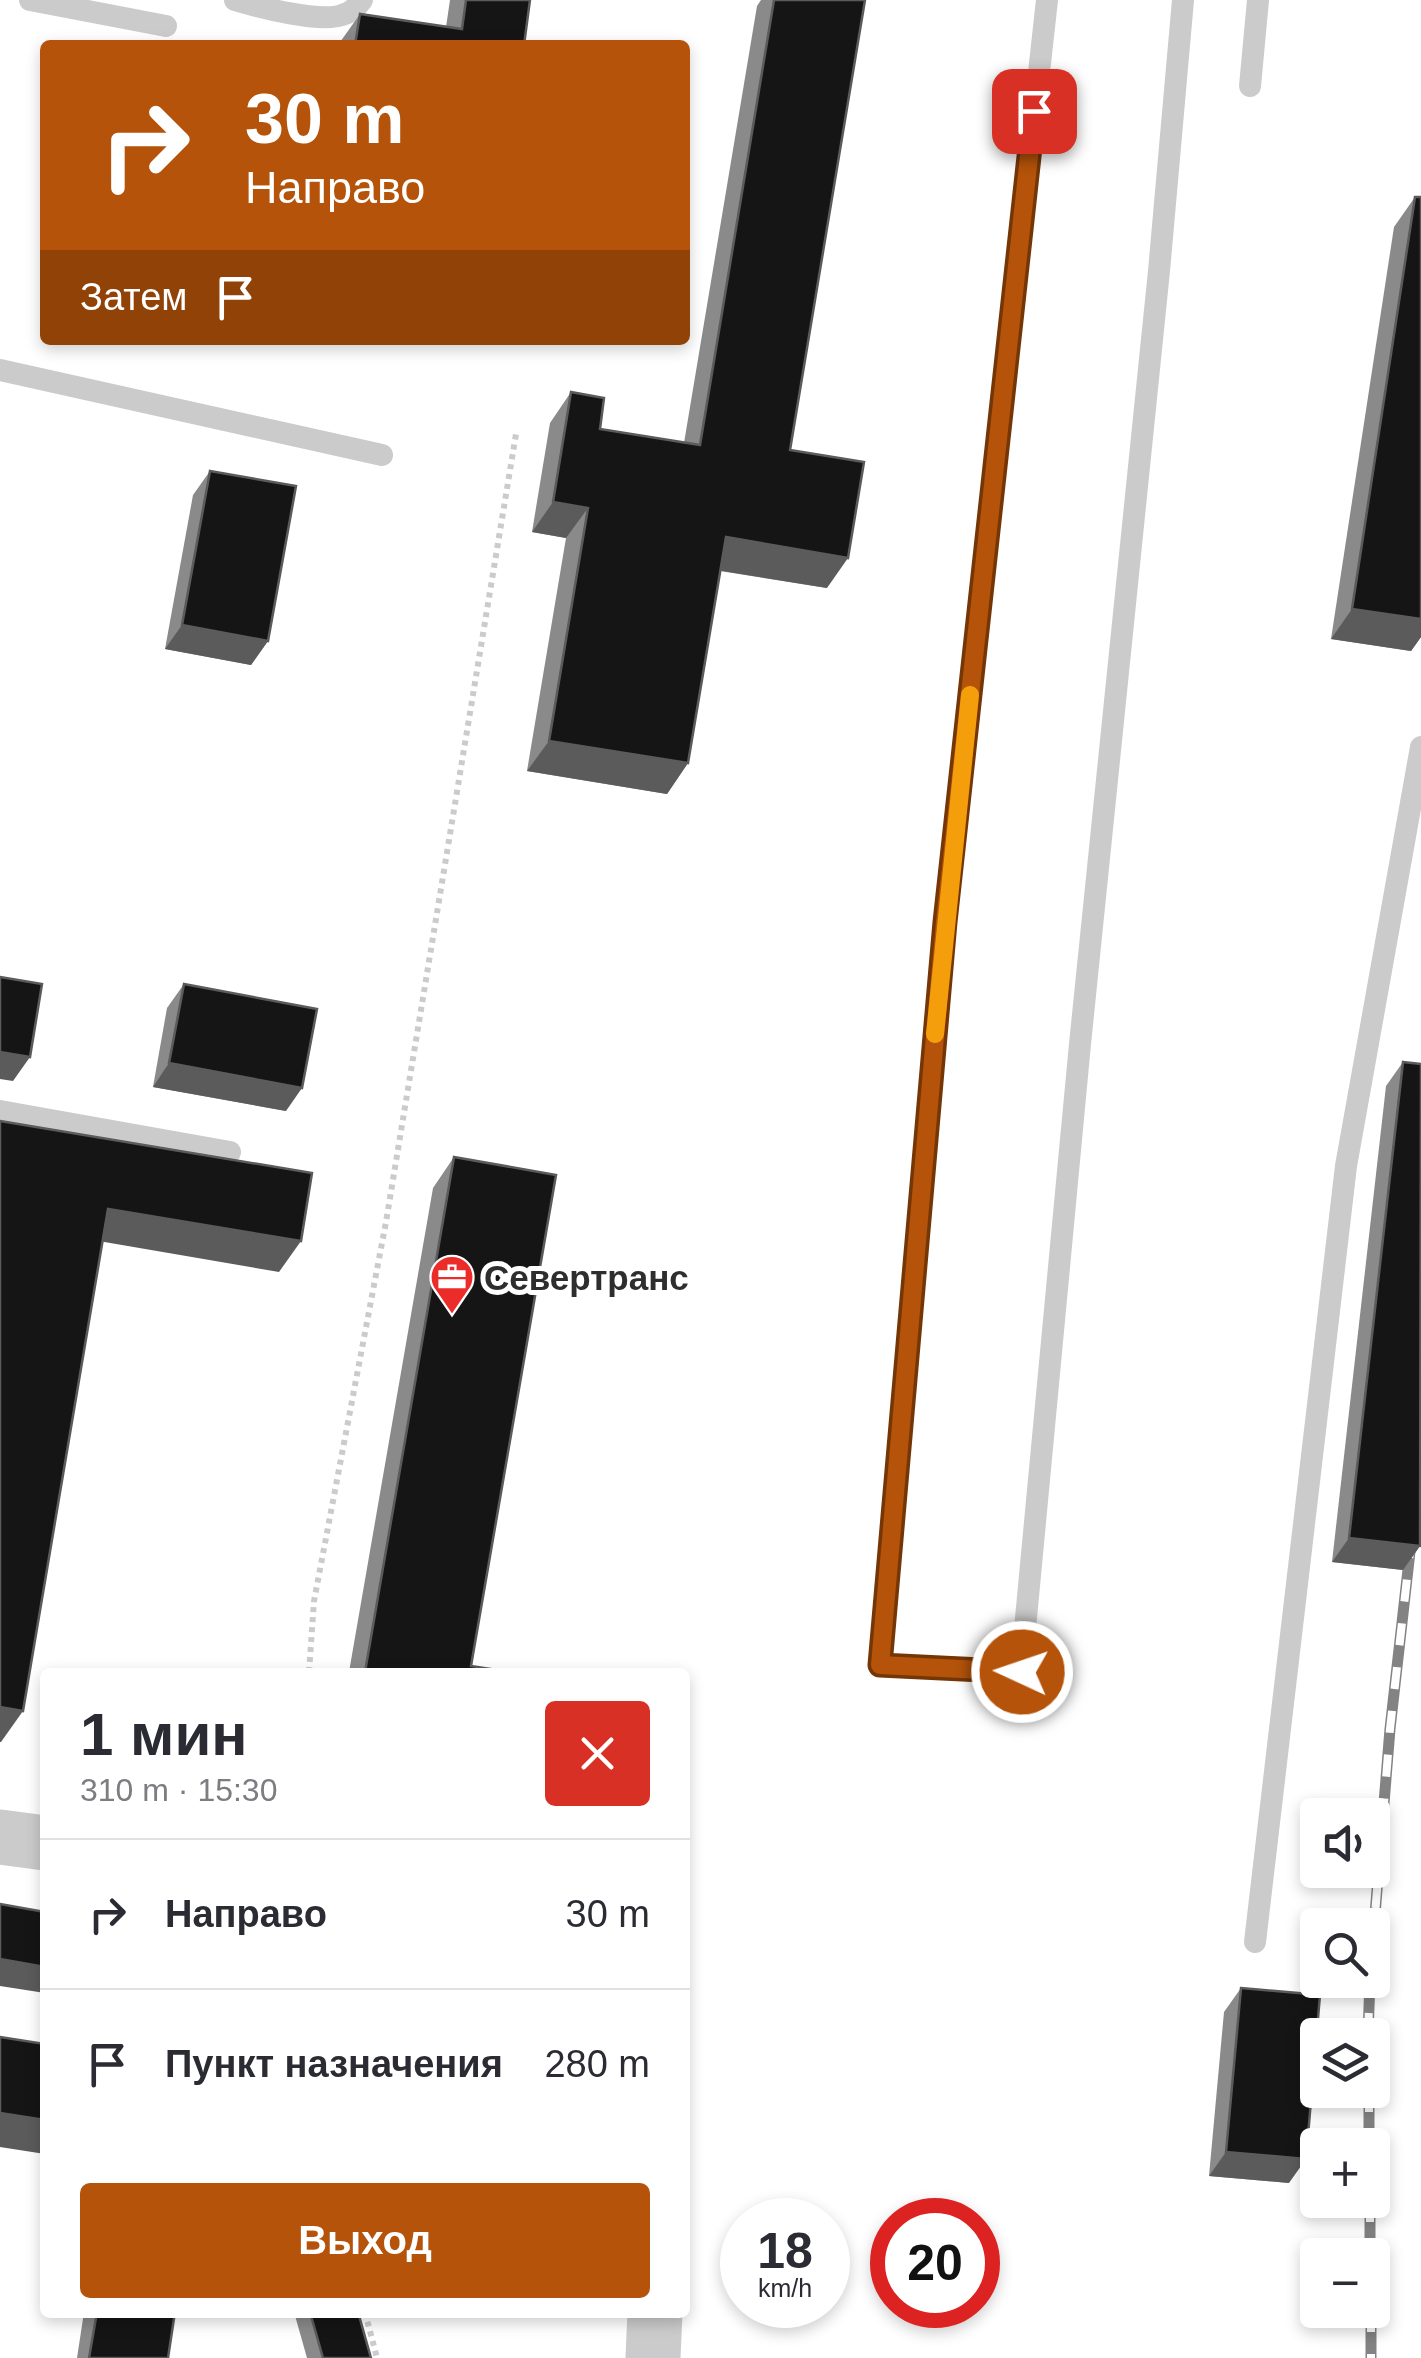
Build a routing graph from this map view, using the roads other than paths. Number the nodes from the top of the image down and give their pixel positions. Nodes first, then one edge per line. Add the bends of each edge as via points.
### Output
1 (30, 0) edge
2 (235, 0) edge
3 (362, 0) edge
4 (1047, 0) edge
5 (1183, 0) edge
6 (1258, 0) edge
7 (166, 26) dead end
8 (1250, 86) dead end
9 (0, 370) edge
10 (382, 455) dead end
11 (1421, 746) edge
12 (0, 1111) edge
13 (230, 1152) dead end
14 (0, 1837) edge
15 (40, 1842) edge
16 (1255, 1942) dead end
17 (656, 2318) edge
18 (653, 2358) edge

1 - 7 lane
2 - 3 lane via 323,18 344,15
4 - 5 lane via 945,922 880,1665 1022,1672
6 - 8 lane
9 - 10 lane
11 - 16 lane via 1346,1166
12 - 13 lane
14 - 15 street
17 - 18 street

